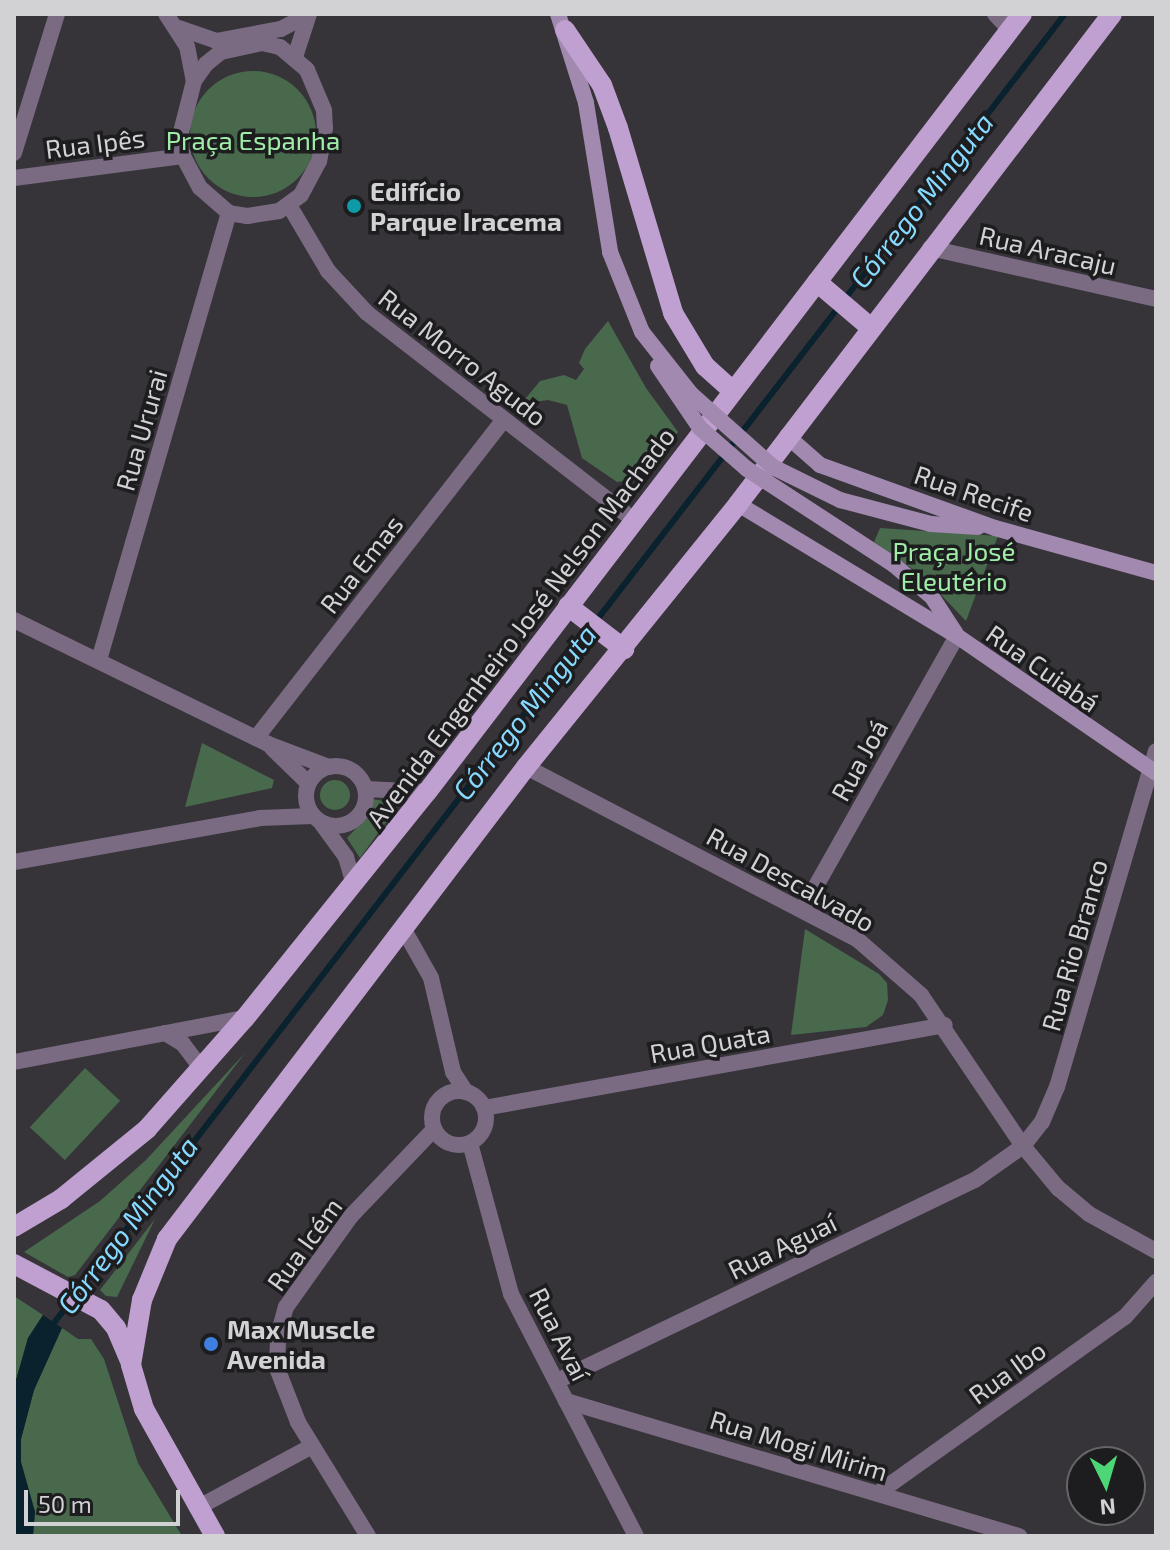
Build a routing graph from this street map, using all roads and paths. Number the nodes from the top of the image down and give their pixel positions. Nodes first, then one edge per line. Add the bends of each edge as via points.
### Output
1 (57, 14) edge
2 (166, 14) edge
3 (308, 14) edge
4 (995, 14) edge
5 (1112, 14) edge
6 (561, 22) edge
7 (1016, 22) edge
8 (179, 28) junction
9 (295, 57) junction
10 (194, 81) junction
11 (14, 153) edge
12 (183, 156) junction
13 (14, 178) edge
14 (289, 205) junction
15 (229, 213) junction
16 (930, 248) junction
17 (824, 287) junction
18 (1156, 299) edge
19 (870, 327) junction
20 (642, 332) junction
21 (733, 391) junction
22 (503, 421) junction
23 (787, 436) junction
24 (738, 504) junction
25 (635, 521) junction
26 (995, 528) junction
27 (1156, 573) edge
28 (574, 611) junction
29 (14, 620) edge
30 (957, 636) junction
31 (624, 649) junction
32 (99, 660) junction
33 (262, 741) junction
34 (1156, 751) edge
35 (329, 767) junction
36 (526, 767) junction
37 (1153, 771) edge
38 (366, 789) junction
39 (307, 791) junction
40 (427, 792) junction
41 (260, 818) junction
42 (317, 820) junction
43 (14, 862) edge
44 (354, 885) junction
45 (803, 909) junction
46 (404, 930) junction
47 (245, 1018) junction
48 (945, 1025) junction
49 (165, 1033) junction
50 (14, 1062) edge
51 (202, 1069) junction
52 (453, 1072) junction
53 (466, 1092) junction
54 (443, 1097) junction
55 (484, 1108) junction
56 (434, 1129) junction
57 (470, 1143) junction
58 (1023, 1146) junction
59 (14, 1227) edge
60 (1156, 1251) edge
61 (14, 1264) edge
62 (1156, 1282) edge
63 (131, 1365) junction
64 (557, 1381) junction
65 (566, 1401) junction
66 (312, 1446) junction
67 (878, 1493) junction
68 (197, 1508) junction
69 (215, 1536) edge
70 (368, 1536) edge
71 (636, 1536) edge
72 (1019, 1536) edge

1 - 11 street
2 - 8 street
3 - 8 street via 281,29 216,41
3 - 9 street
4 - 7 street
5 - 16 main road
6 - 20 main road via 586,103 610,252
6 - 21 main road via 602,85 673,313 705,366
7 - 17 main road, Avenida Engenheiro José Nelson Machado
8 - 10 street
9 - 10 street via 262,43 240,46 221,52
9 - 14 street via 316,88 325,128 319,161
10 - 12 street via 181,132
12 - 13 street, Rua Ipês
12 - 15 street via 200,188
14 - 15 street via 262,215
14 - 22 street, Rua Morro Agudo via 348,295
15 - 32 street, Rua Ururai
16 - 18 street, Rua Aracaju
16 - 19 main road
17 - 19 main road
17 - 21 main road, Avenida Engenheiro José Nelson Machado
19 - 23 main road
20 - 26 main road, bridge via 691,394 773,467 840,500 931,524
20 - 30 main road, bridge via 664,378 700,428 758,476 894,565 932,597
21 - 25 main road, Avenida Engenheiro José Nelson Machado
22 - 25 street, Rua Morro Agudo
22 - 33 street, Rua Emas
23 - 24 main road
23 - 26 main road, Rua Recife via 820,465
24 - 30 main road, Rua Cuiabá
24 - 31 main road
25 - 28 main road, Avenida Engenheiro José Nelson Machado
26 - 27 main road, Rua Recife
28 - 31 main road
28 - 40 main road, Avenida Engenheiro José Nelson Machado
29 - 32 street
30 - 37 main road, Rua Cuiabá
30 - 45 street, Rua Joá
31 - 36 main road
32 - 33 street
33 - 35 street
33 - 39 street
34 - 37 street, Rua Rio Branco
35 - 38 street via 356,773
35 - 39 street
36 - 45 street, Rua Descalvado
36 - 46 main road
37 - 58 street, Rua Rio Branco via 1057,1087 1042,1122
38 - 40 street
38 - 42 street via 355,820 334,827
39 - 41 street
39 - 42 street
40 - 44 main road, Avenida Engenheiro José Nelson Machado
41 - 42 street
41 - 43 street
42 - 44 street via 346,857
44 - 47 main road, Avenida Engenheiro José Nelson Machado
45 - 48 street, Rua Descalvado via 894,968
46 - 52 street via 431,978
46 - 63 main road via 167,1239 142,1300
47 - 49 street
47 - 51 main road, Avenida Engenheiro José Nelson Machado
48 - 55 street, Rua Quata
48 - 58 street, Rua Descalvado
49 - 50 street
49 - 51 street
51 - 59 main road, Avenida Engenheiro José Nelson Machado via 147,1129 61,1199
52 - 53 street
52 - 54 street
53 - 54 street
53 - 55 street
54 - 56 street via 433,1111
55 - 57 street via 484,1129
56 - 57 street via 449,1143
56 - 66 street, Rua Icém via 351,1216 286,1307 277,1368
57 - 64 street, Rua Avaí via 511,1294
58 - 60 street, Rua Descalvado via 1058,1188 1089,1214
58 - 64 street, Rua Aguaí via 975,1180
61 - 63 main road via 101,1310 116,1328
62 - 67 street, Rua Ibo via 1125,1317
63 - 68 main road via 144,1409
64 - 65 street, Rua Avaí
65 - 67 street, Rua Mogi Mirim
65 - 71 street, Rua Avaí
66 - 68 street
66 - 70 street, Rua Icém
67 - 72 street, Rua Mogi Mirim
68 - 69 main road

